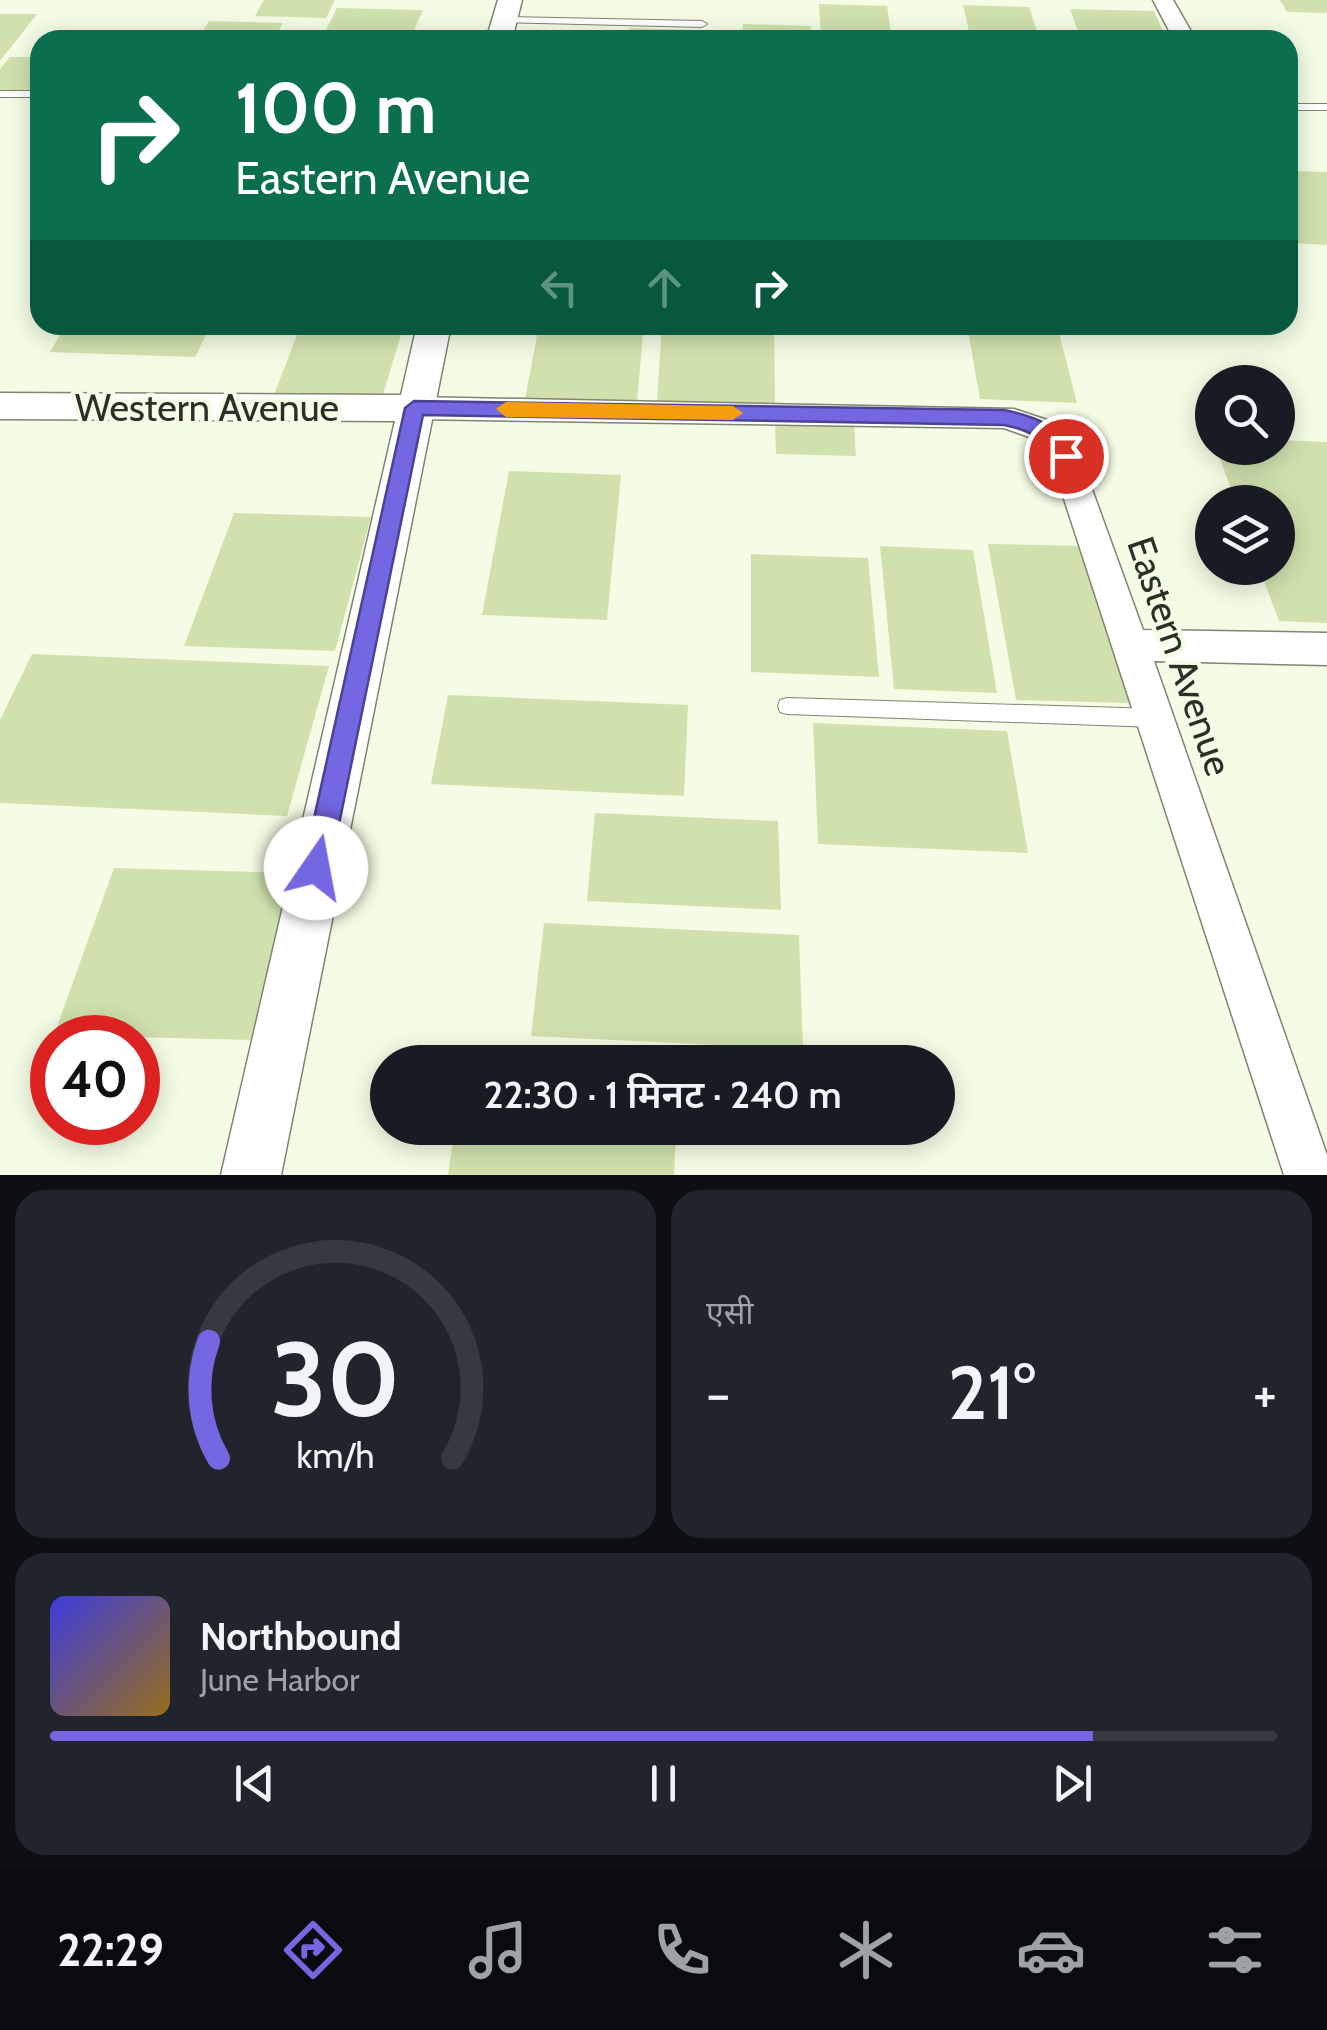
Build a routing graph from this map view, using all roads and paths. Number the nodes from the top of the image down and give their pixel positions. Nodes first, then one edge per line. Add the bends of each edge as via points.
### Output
1 (1162, 0) edge
2 (505, 20) edge
3 (702, 24) dead end
4 (1179, 30) edge
5 (0, 94) edge
6 (30, 94) edge
7 (1298, 107) edge
8 (1327, 107) edge
9 (432, 335) edge
10 (0, 406) edge
11 (414, 408) junction
12 (1132, 645) junction
13 (1327, 648) edge
14 (787, 706) dead end
15 (1156, 718) junction
16 (251, 1175) edge
17 (1310, 1175) edge

1 - 4 street
2 - 3 lane
5 - 6 lane
7 - 8 lane
9 - 11 street
10 - 11 street, Western Avenue
11 - 12 street, Eastern Avenue via 1032,423 1053,436 1066,456
11 - 16 street
12 - 13 street
12 - 15 street, Eastern Avenue
14 - 15 lane
15 - 17 street, Eastern Avenue

